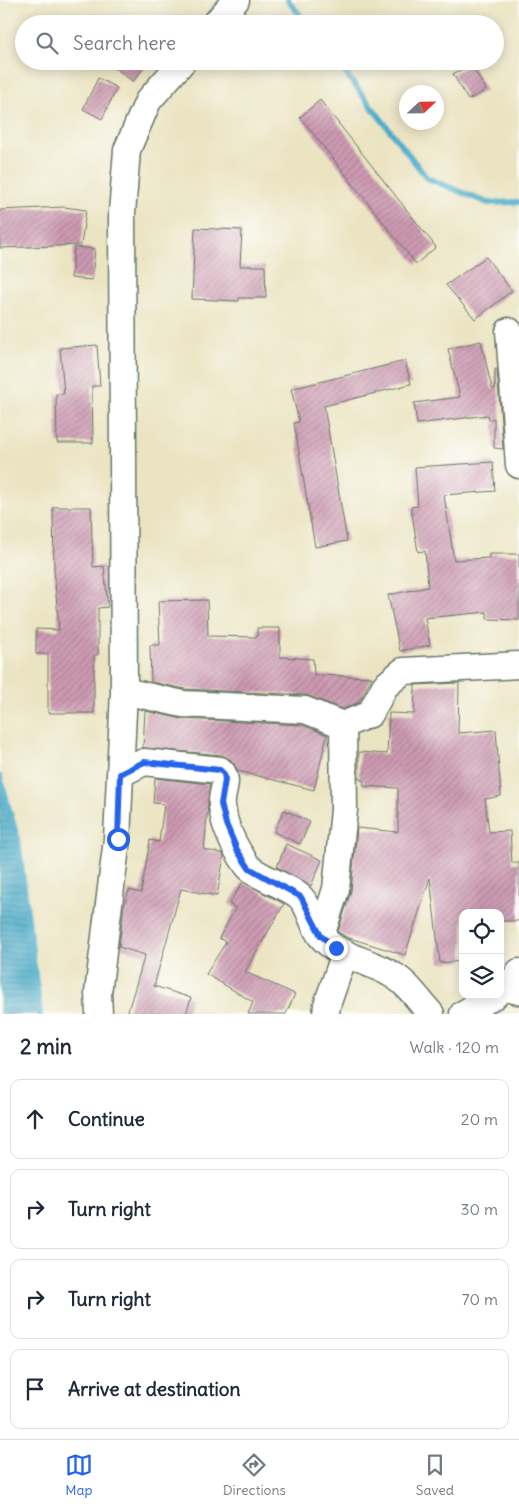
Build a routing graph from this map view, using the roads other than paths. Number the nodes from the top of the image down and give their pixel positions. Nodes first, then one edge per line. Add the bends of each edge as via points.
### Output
1 (236, 0) edge
2 (223, 15) edge
3 (175, 70) edge
4 (509, 331) dead end
5 (519, 465) edge
6 (519, 665) edge
7 (124, 691) junction
8 (343, 725) junction
9 (120, 774) junction
10 (321, 936) junction
11 (345, 953) junction
12 (509, 988) edge
13 (99, 1014) edge
14 (326, 1014) edge
15 (431, 1014) edge
16 (463, 1014) edge

1 - 2 street
3 - 7 street via 148,102 127,150 122,213
4 - 5 street
6 - 8 street via 403,671 385,686 370,714
7 - 8 street via 184,704 305,710
7 - 9 street
8 - 10 street via 344,810 336,888
9 - 10 street via 144,762 220,770 225,780 221,804 237,850 249,868 301,897
9 - 13 street via 118,839 98,993
10 - 11 street
11 - 14 street
11 - 15 street via 392,974
12 - 16 street

